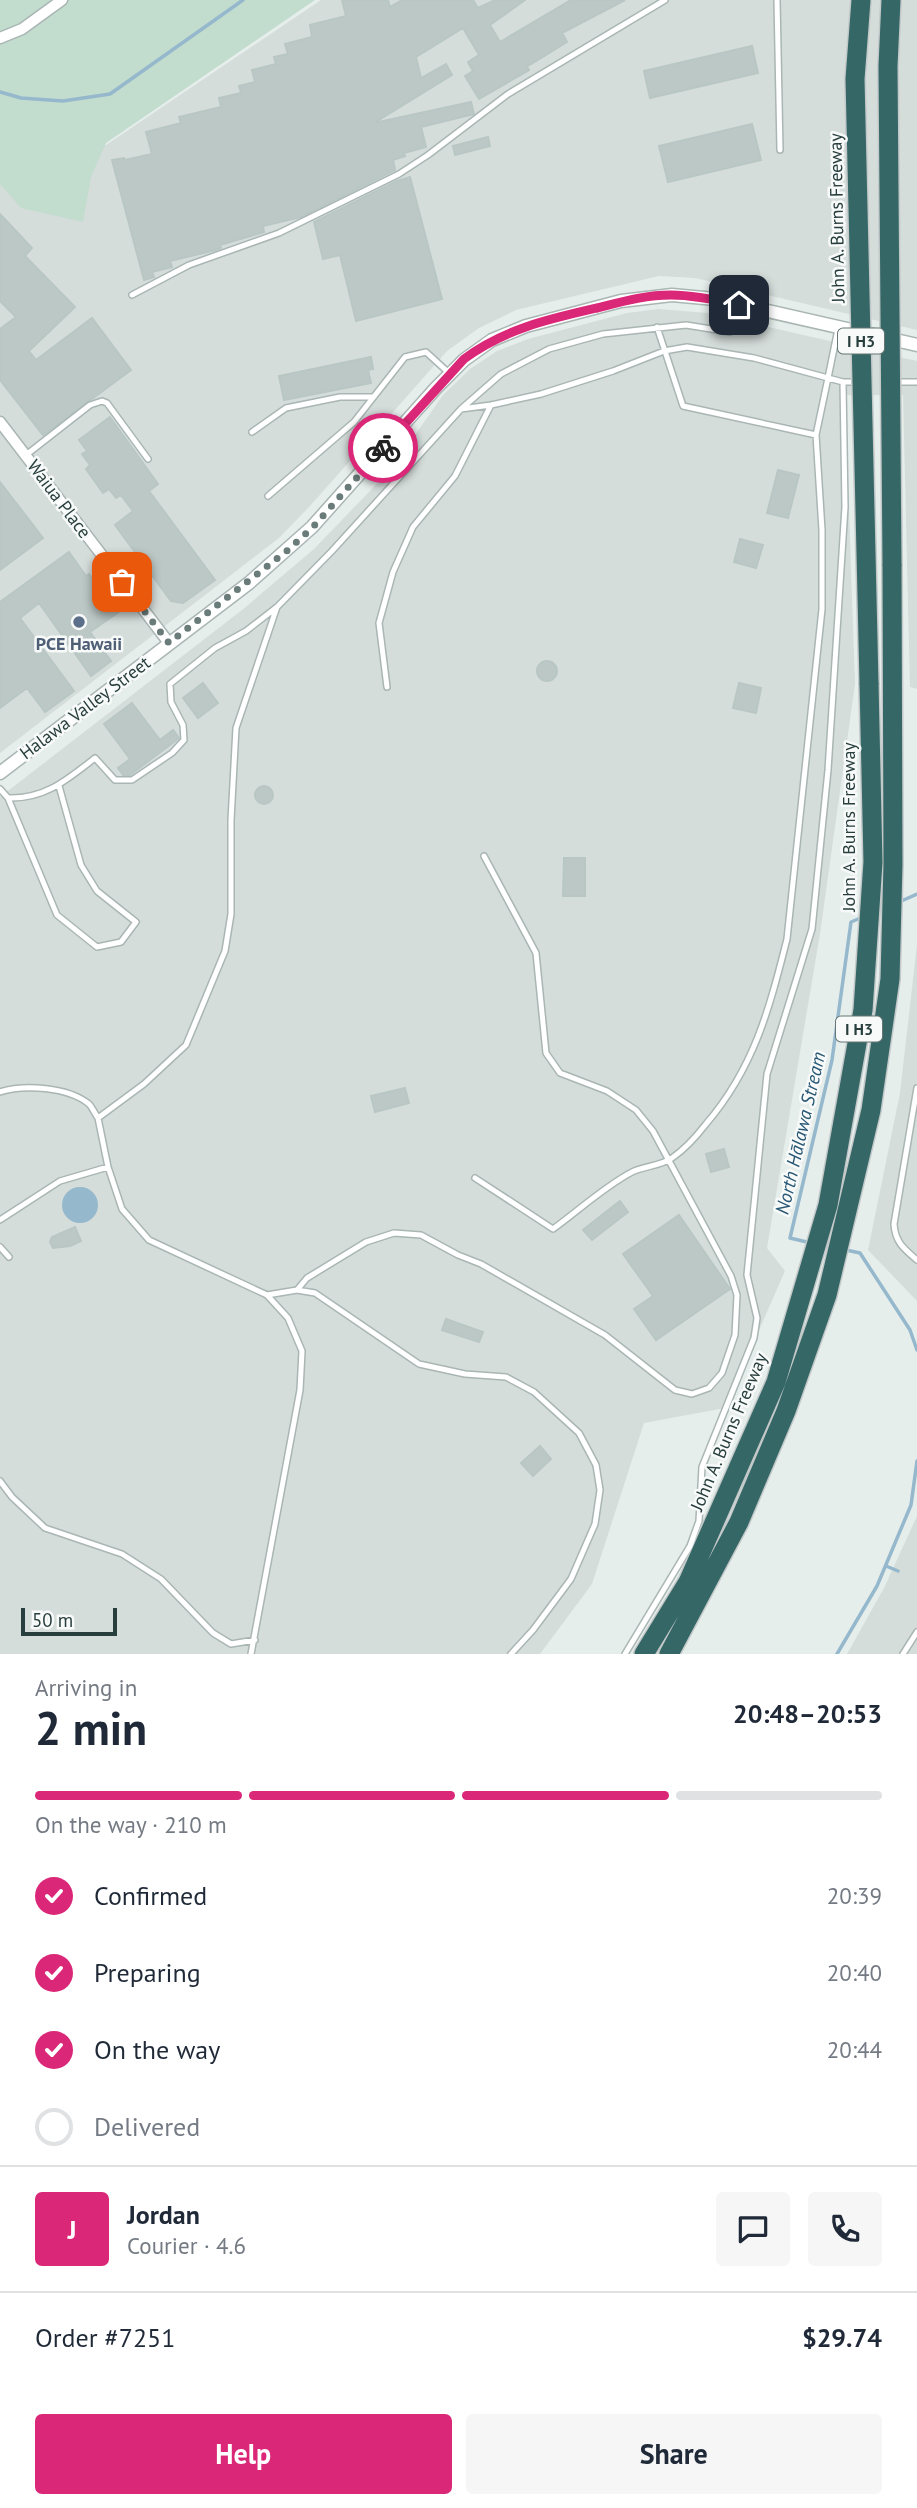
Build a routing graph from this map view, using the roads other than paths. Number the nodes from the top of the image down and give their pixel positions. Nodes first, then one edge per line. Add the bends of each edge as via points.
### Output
1 (62, 0) edge
2 (665, 0) edge
3 (777, 0) edge
4 (861, 0) edge
5 (891, 0) edge
6 (0, 38) edge
7 (780, 150) dead end
8 (132, 295) dead end
9 (739, 305) junction
10 (657, 327) junction
11 (838, 327) junction
12 (917, 345) edge
13 (664, 351) junction
14 (449, 373) junction
15 (828, 378) junction
16 (843, 382) junction
17 (868, 382) dead end
18 (880, 382) dead end
19 (917, 382) edge
20 (373, 397) junction
21 (491, 405) junction
22 (461, 409) junction
23 (0, 422) edge
24 (252, 432) dead end
25 (816, 435) junction
26 (26, 455) junction
27 (148, 458) dead end
28 (268, 496) dead end
29 (277, 607) junction
30 (169, 643) junction
31 (387, 687) dead end
32 (0, 773) edge
33 (59, 786) junction
34 (0, 789) edge
35 (8, 799) junction
36 (484, 856) dead end
37 (917, 1088) edge
38 (0, 1092) edge
39 (98, 1118) junction
40 (669, 1160) junction
41 (108, 1167) junction
42 (475, 1178) dead end
43 (0, 1220) edge
44 (0, 1247) edge
45 (9, 1257) dead end
46 (917, 1260) edge
47 (297, 1290) junction
48 (267, 1295) junction
49 (790, 1370) junction
50 (0, 1481) edge
51 (917, 1632) edge
52 (255, 1640) junction
53 (251, 1654) edge
54 (512, 1654) edge
55 (625, 1654) edge
56 (644, 1654) edge
57 (669, 1654) edge
58 (903, 1654) edge

1 - 6 street via 22,29
2 - 8 lane via 508,94 399,174 279,233 189,265
3 - 7 lane
4 - 49 highway, John A. Burns Freeway / I H3, bridge via 855,79 873,862 863,1010 831,1192
5 - 49 highway, John A. Burns Freeway / I H3, bridge via 890,979 866,1134 827,1295
9 - 10 lane via 730,332 686,324
9 - 11 street, Halawa Valley Street
9 - 14 street, Halawa Valley Street via 672,295 621,301 510,332 478,348
10 - 13 lane
10 - 22 lane via 603,334 549,349 501,374
11 - 12 street, Halawa Valley Street
11 - 15 lane
13 - 15 lane via 703,349
13 - 21 lane via 541,394
13 - 25 lane via 683,406
14 - 20 lane via 426,352 405,356
14 - 30 street, Halawa Valley Street via 313,527
15 - 16 lane
15 - 25 lane
16 - 17 lane
16 - 55 lane via 845,507 828,770 812,929 766,1074 747,1275 757,1318 754,1338 702,1467 699,1521 690,1546
18 - 19 lane
20 - 24 lane via 340,397 286,408
20 - 28 lane via 354,422
21 - 22 lane
21 - 31 lane via 455,475 412,527 393,572 379,623
22 - 29 lane
23 - 26 street, Waiua Place
25 - 40 lane via 822,609 787,939 751,1057 728,1099 692,1142
26 - 27 lane via 90,405 102,401
26 - 30 street, Waiua Place
29 - 33 lane via 170,684 184,740 172,753 132,779 115,780 95,758
29 - 39 lane via 236,727 231,914 225,951 186,1045
30 - 32 street, Halawa Valley Street
33 - 35 lane via 25,799
33 - 35 lane via 81,865 97,891 136,922 121,942 97,947 57,915
34 - 35 lane
36 - 40 lane via 536,953 546,1053 560,1073 607,1091 636,1110
37 - 46 lane via 894,1224 899,1244
38 - 39 lane via 36,1087 63,1093 89,1104
39 - 41 lane
40 - 42 lane via 629,1174 553,1229
40 - 47 lane via 737,1295 735,1335 722,1373 709,1388 692,1394 675,1390 605,1335 421,1235 394,1233 366,1242 307,1278
41 - 43 lane via 60,1181
41 - 48 lane via 122,1209 149,1240
44 - 45 lane
47 - 48 lane
47 - 54 lane via 316,1293 419,1364 506,1377 534,1392 579,1433 596,1465 600,1490 595,1524 571,1578
48 - 52 lane via 288,1318 302,1351 300,1390
49 - 56 highway, John A. Burns Freeway / I H3 via 776,1382 688,1582
49 - 57 highway, John A. Burns Freeway / I H3 via 786,1411 739,1522
50 - 52 lane via 45,1528 122,1554 161,1580 213,1633 231,1644
51 - 58 lane
52 - 53 lane

